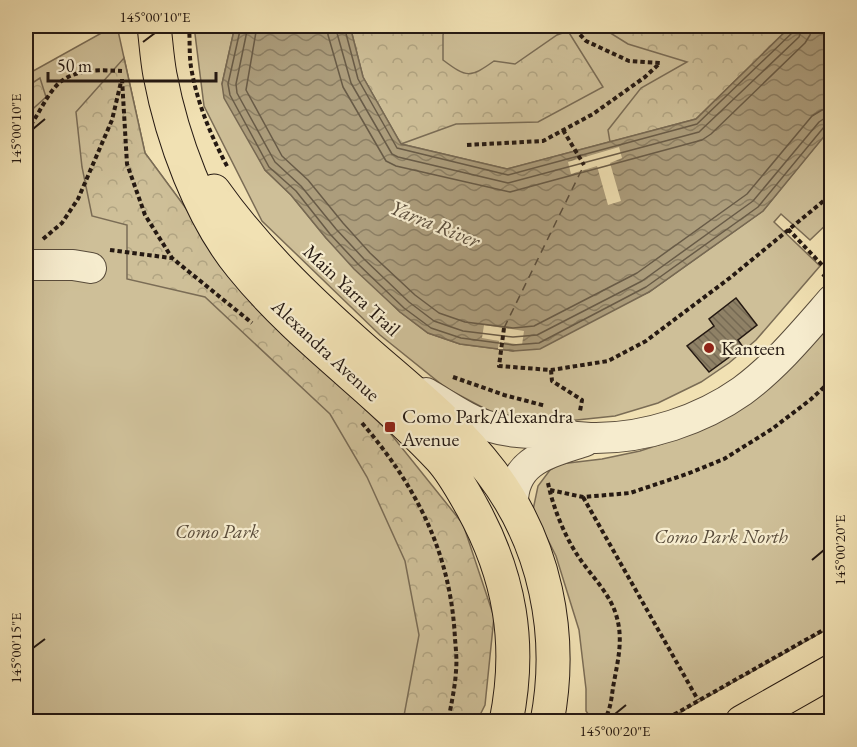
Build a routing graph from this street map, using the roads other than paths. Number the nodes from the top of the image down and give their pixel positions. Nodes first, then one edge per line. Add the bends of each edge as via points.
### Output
1 (154, 26) edge
2 (179, 144) junction
3 (30, 255) edge
4 (99, 258) road end
5 (827, 289) edge
6 (391, 373) junction
7 (588, 426) junction
8 (513, 506) junction
9 (553, 630) junction
10 (831, 671) edge
11 (506, 722) edge
12 (547, 722) edge
13 (570, 722) edge
14 (742, 722) edge

1 - 2 main road, Alexandra Avenue via 160,74
2 - 6 main road, Alexandra Avenue via 228,212 261,249 313,304
2 - 11 main road, Alexandra Avenue via 202,201 241,266 293,323 442,460 467,497 500,568 509,606 514,648
3 - 4 street via 73,265
5 - 7 street, Alexandra Avenue via 801,336 740,392 699,414 649,431
6 - 7 street, Alexandra Avenue via 490,427 507,431
6 - 8 main road, Alexandra Avenue via 453,429 491,472
7 - 8 street, Alexandra Avenue via 531,463 515,482
8 - 9 main road, Alexandra Avenue via 545,584
9 - 12 main road, Alexandra Avenue
9 - 13 main road
10 - 14 main road

